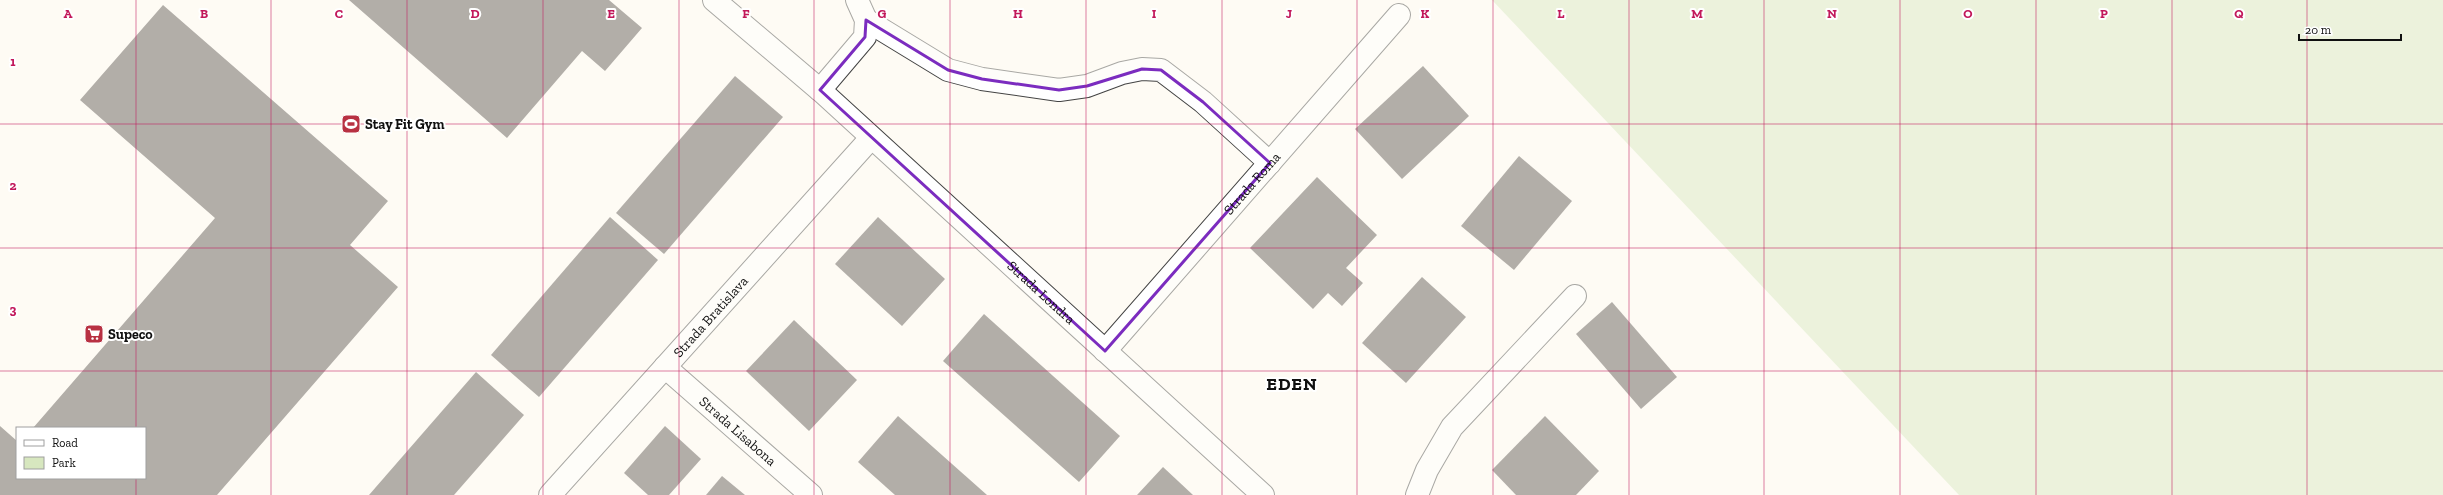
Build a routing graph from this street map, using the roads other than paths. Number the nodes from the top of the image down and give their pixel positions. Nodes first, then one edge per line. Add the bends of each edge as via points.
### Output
1 (714, 0) edge
2 (857, 0) edge
3 (1399, 15) dead end
4 (866, 20) junction
5 (820, 90) junction
6 (871, 138) junction
7 (1270, 163) junction
8 (1575, 296) dead end
9 (1105, 351) junction
10 (665, 367) junction
11 (550, 495) edge
12 (811, 495) edge
13 (1263, 495) edge
14 (1417, 495) edge

1 - 5 street, Strada Londra
2 - 4 street
3 - 7 street, Strada Roma
4 - 5 street via 865,37
4 - 7 street via 948,70 982,79 1059,90 1087,86 1122,73 1142,69 1161,70 1203,102
5 - 6 street, Strada Londra
6 - 9 street, Strada Londra
6 - 10 street, Strada Bratislava
7 - 9 street, Strada Roma
8 - 14 street via 1452,427 1427,470
9 - 13 street, Strada Londra
10 - 11 street, Strada Bratislava
10 - 12 street, Strada Lisabona

